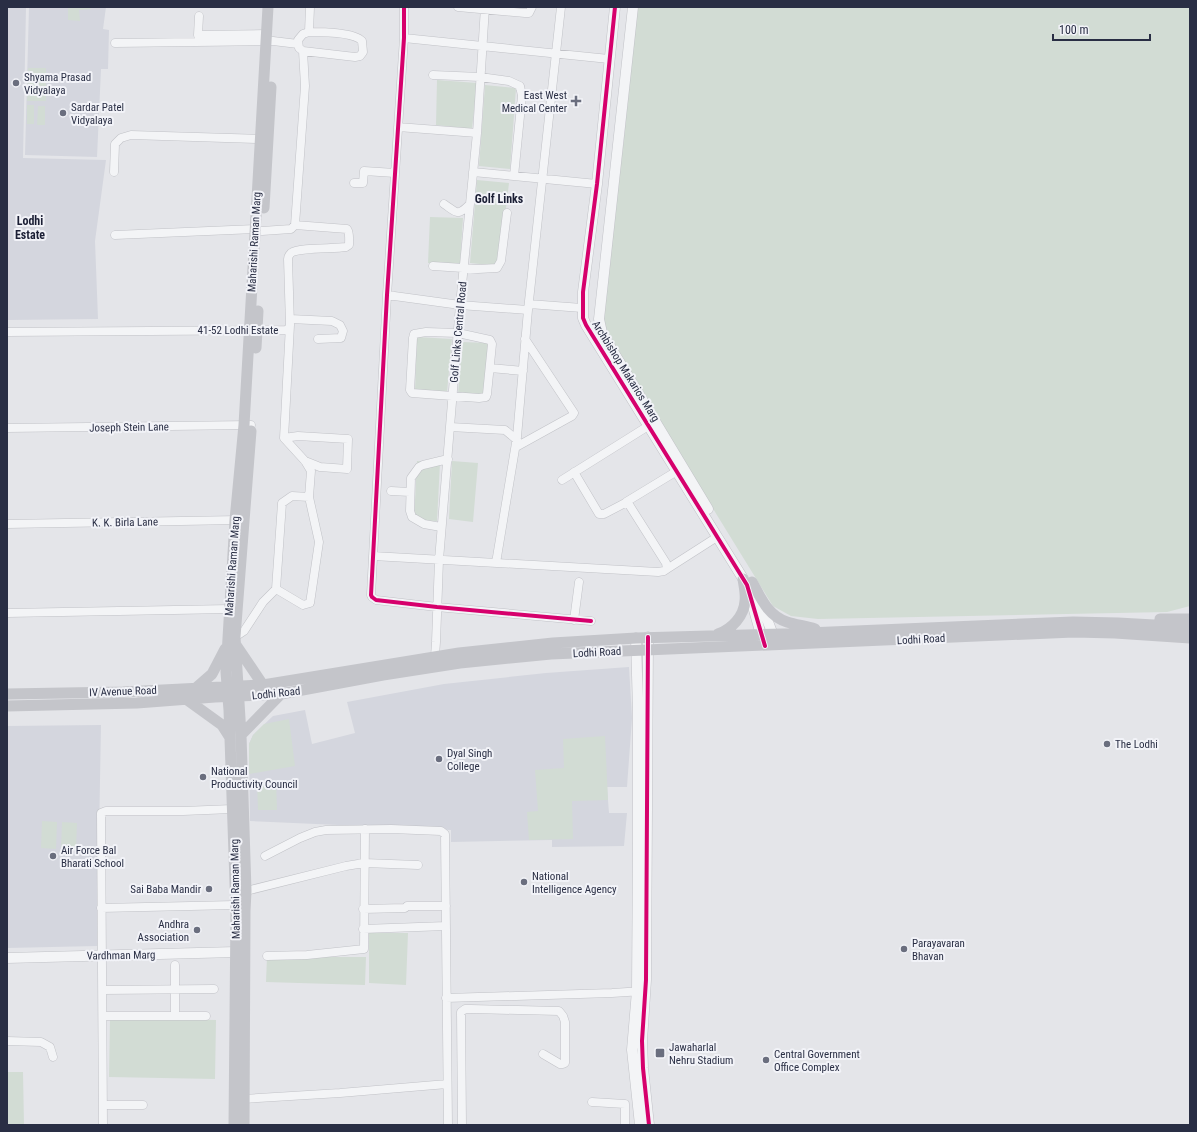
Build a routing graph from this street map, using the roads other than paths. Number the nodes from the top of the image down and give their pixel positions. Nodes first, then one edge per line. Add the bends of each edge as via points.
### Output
1 (268, 7) edge
2 (275, 7) edge
3 (310, 7) edge
4 (404, 7) edge
5 (458, 7) edge
6 (532, 7) edge
7 (561, 7) edge
8 (615, 7) edge
9 (633, 7) edge
10 (485, 9) edge
11 (199, 16) dead end
12 (309, 32) junction
13 (404, 38) junction
14 (268, 39) junction
15 (115, 43) dead end
16 (298, 44) junction
17 (482, 46) junction
18 (303, 51) junction
19 (556, 53) junction
20 (609, 59) junction
21 (433, 75) dead end
22 (480, 77) junction
23 (398, 126) junction
24 (477, 132) junction
25 (260, 138) junction
26 (114, 172) dead end
27 (473, 172) junction
28 (395, 173) junction
29 (514, 176) junction
30 (542, 179) junction
31 (354, 183) dead end
32 (596, 184) junction
33 (444, 204) dead end
34 (469, 205) junction
35 (507, 213) dead end
36 (295, 225) junction
37 (259, 230) junction
38 (114, 236) dead end
39 (433, 266) dead end
40 (463, 268) junction
41 (387, 295) junction
42 (460, 305) junction
43 (528, 307) junction
44 (582, 308) junction
45 (290, 322) junction
46 (253, 330) junction
47 (7, 332) edge
48 (458, 333) junction
49 (318, 339) dead end
50 (526, 339) junction
51 (490, 368) junction
52 (523, 371) junction
53 (453, 396) junction
54 (652, 424) junction
55 (248, 425) junction
56 (450, 427) junction
57 (7, 428) edge
58 (284, 438) junction
59 (516, 444) junction
60 (448, 459) junction
61 (305, 461) junction
62 (677, 471) junction
63 (574, 472) junction
64 (562, 480) dead end
65 (391, 491) dead end
66 (410, 492) junction
67 (309, 497) junction
68 (626, 502) junction
69 (239, 520) junction
70 (7, 524) edge
71 (441, 527) junction
72 (717, 537) junction
73 (373, 556) junction
74 (438, 560) junction
75 (496, 563) junction
76 (667, 569) junction
77 (748, 580) junction
78 (579, 582) dead end
79 (276, 589) junction
80 (437, 607) junction
81 (230, 610) junction
82 (7, 613) edge
83 (1190, 619) edge
84 (574, 620) junction
85 (591, 621) dead end
86 (1118, 623) junction
87 (1190, 627) edge
88 (830, 632) junction
89 (773, 634) junction
90 (712, 636) junction
91 (648, 637) junction
92 (636, 638) junction
93 (1190, 638) edge
94 (763, 640) junction
95 (233, 642) junction
96 (777, 645) junction
97 (648, 649) junction
98 (636, 650) junction
99 (435, 656) junction
100 (263, 684) junction
101 (196, 688) junction
102 (227, 691) junction
103 (239, 691) junction
104 (7, 694) edge
105 (281, 694) junction
106 (186, 699) junction
107 (7, 706) edge
108 (241, 735) junction
109 (230, 736) junction
110 (232, 809) junction
111 (365, 829) junction
112 (265, 856) dead end
113 (364, 863) junction
114 (418, 865) dead end
115 (246, 891) junction
116 (236, 905) junction
117 (446, 906) junction
118 (101, 908) junction
119 (363, 909) junction
120 (446, 926) junction
121 (363, 929) junction
122 (236, 952) junction
123 (101, 955) junction
124 (267, 956) dead end
125 (7, 958) edge
126 (174, 965) dead end
127 (176, 989) junction
128 (214, 989) dead end
129 (103, 990) junction
130 (641, 991) junction
131 (446, 998) junction
132 (103, 1016) junction
133 (175, 1016) junction
134 (206, 1016) dead end
135 (7, 1041) edge
136 (543, 1054) dead end
137 (53, 1057) dead end
138 (447, 1068) junction
139 (462, 1068) junction
140 (447, 1084) junction
141 (243, 1099) junction
142 (592, 1102) dead end
143 (103, 1105) junction
144 (143, 1105) dead end
145 (103, 1125) edge
146 (234, 1125) edge
147 (244, 1125) edge
148 (448, 1125) edge
149 (462, 1125) edge
150 (625, 1125) edge
151 (640, 1125) edge
152 (649, 1125) edge

1 - 14 main road, Maharishi Raman Marg
2 - 14 main road, Maharishi Raman Marg
3 - 12 street
4 - 13 street
5 - 10 street
6 - 10 street via 529,13
7 - 19 street
8 - 20 street, Archbishop Makarios Marg
9 - 54 street, Archbishop Makarios Marg via 599,319 602,333
10 - 17 street, Golf Links Central Road
11 - 14 street via 198,35
12 - 16 street via 303,34
12 - 18 street via 359,38 362,41 362,52 360,56 354,57
13 - 17 street
13 - 23 street
14 - 15 street
14 - 16 street
14 - 25 main road, Maharishi Raman Marg
14 - 37 main road, Maharishi Raman Marg
16 - 18 street
17 - 19 street
17 - 22 street, Golf Links Central Road
18 - 36 street via 305,86
19 - 20 street
19 - 30 street
20 - 32 street, Archbishop Makarios Marg
21 - 22 street
22 - 24 street, Golf Links Central Road
22 - 29 street via 509,80 522,90
23 - 24 street
23 - 28 street
24 - 27 street, Golf Links Central Road
25 - 26 street via 130,135 120,138 115,144
25 - 37 main road, Maharishi Raman Marg
27 - 29 street
27 - 34 street, Golf Links Central Road
28 - 31 street via 364,171 364,183
28 - 41 street
29 - 30 street
30 - 32 street
30 - 43 street
32 - 44 street, Archbishop Makarios Marg
33 - 34 street via 457,212 462,212
34 - 40 street, Golf Links Central Road
35 - 40 street via 500,265 492,269
36 - 37 street via 291,229
36 - 45 street, 41-52 Lodhi Estate via 347,229 349,245 295,251 289,255
37 - 38 street
37 - 46 main road, Maharishi Raman Marg
39 - 40 street
40 - 42 street, Golf Links Central Road
41 - 42 street
41 - 73 street
42 - 43 street
42 - 48 street, Golf Links Central Road
43 - 44 street
43 - 50 street
44 - 54 street, Archbishop Makarios Marg via 586,325
45 - 46 street, 41-52 Lodhi Estate via 289,328 282,331
45 - 49 street via 332,321 340,325 343,331 341,338
45 - 58 street
46 - 47 street, 41-52 Lodhi Estate
46 - 55 main road, Maharishi Raman Marg
48 - 51 street via 490,340
48 - 53 street, Golf Links Central Road
48 - 53 street via 418,332 413,338 410,390 412,393
50 - 52 street
50 - 59 street via 574,413
51 - 52 street
51 - 53 street via 486,397
52 - 59 street
53 - 56 street, Golf Links Central Road
54 - 62 street, Archbishop Makarios Marg
54 - 63 street
54 - 77 street, Archbishop Makarios Marg
55 - 57 street, Joseph Stein Lane
55 - 69 main road, Maharishi Raman Marg
56 - 59 street via 505,430
56 - 60 street, Golf Links Central Road
58 - 61 street
58 - 61 street via 298,436 348,439 347,468 320,467
59 - 75 street
60 - 66 street via 419,467 411,478
60 - 71 street, Golf Links Central Road
61 - 67 street via 311,471
62 - 68 street
62 - 72 street, Archbishop Makarios Marg
63 - 64 street
63 - 68 street via 599,514 604,514
65 - 66 street
66 - 71 street via 412,516 424,524
67 - 79 street via 292,496 282,503
67 - 79 street via 319,542 310,603 303,605
68 - 76 street via 666,563
69 - 70 street, K. K. Birla Lane
69 - 81 main road, Maharishi Raman Marg
69 - 95 main road, Maharishi Raman Marg
71 - 74 street, Golf Links Central Road
72 - 76 street
72 - 77 street, Archbishop Makarios Marg
73 - 74 street
73 - 80 street via 371,595 374,599
74 - 75 street
74 - 80 street, Golf Links Central Road
75 - 76 street via 658,572
77 - 88 main road via 775,617
77 - 89 street, Archbishop Makarios Marg
77 - 90 main road via 742,612 736,623 727,631
77 - 94 street, Archbishop Makarios Marg via 747,585
78 - 84 street
79 - 95 street
80 - 84 street
80 - 99 street, Golf Links Central Road
81 - 82 street
81 - 95 main road, Maharishi Raman Marg
83 - 86 main road via 1166,618
84 - 85 street
86 - 87 main road, Lodhi Road
86 - 88 main road, Lodhi Road via 1073,622
88 - 89 main road, Lodhi Road
89 - 94 main road, Lodhi Road
89 - 96 street, Archbishop Makarios Marg
90 - 91 main road, Lodhi Road
90 - 94 main road, Lodhi Road
91 - 92 main road, Lodhi Road
91 - 97 street
92 - 98 street
92 - 99 main road, Lodhi Road via 553,642
93 - 96 main road, Lodhi Road via 1074,632
94 - 96 main road, Lodhi Road
94 - 97 main road, Lodhi Road
95 - 100 main road
95 - 101 main road via 212,674
95 - 102 main road, Maharishi Raman Marg
95 - 103 main road, Maharishi Raman Marg
97 - 98 main road, Lodhi Road
97 - 130 street
98 - 105 main road, Lodhi Road via 551,654 460,663
98 - 130 street
99 - 100 main road, Lodhi Road
100 - 103 main road, Lodhi Road
101 - 102 main road, IV Avenue Road
101 - 104 main road, IV Avenue Road
102 - 103 main road, Lodhi Road
102 - 106 main road, Lodhi Road
102 - 109 main road, Maharishi Raman Marg
103 - 105 main road, Lodhi Road
103 - 108 main road, Maharishi Raman Marg
105 - 108 main road
106 - 107 main road, Lodhi Road via 136,703
106 - 109 main road via 222,725
108 - 115 main road, Maharishi Raman Marg
109 - 110 main road, Maharishi Raman Marg
110 - 116 main road, Maharishi Raman Marg
110 - 118 street via 101,813
111 - 112 street via 321,830
111 - 113 street
111 - 117 street via 444,832
113 - 114 street
113 - 115 street
113 - 119 street
115 - 141 main road, Maharishi Raman Marg
116 - 118 street
116 - 122 main road, Maharishi Raman Marg
117 - 119 street
117 - 120 street
118 - 123 street
119 - 121 street
120 - 121 street
120 - 131 street
121 - 124 street via 362,950
122 - 123 street, Vardhman Marg
122 - 146 main road, Maharishi Raman Marg
123 - 125 street, Vardhman Marg
123 - 129 street
126 - 127 street
127 - 128 street
127 - 129 street
127 - 133 street
129 - 132 street
130 - 131 street
130 - 151 street via 632,1050
130 - 152 street via 642,1068
131 - 138 street
132 - 133 street
132 - 143 street
133 - 134 street
135 - 137 street via 41,1042 50,1047
136 - 139 street via 560,1064 564,1063 565,1022 559,1011 465,1009 461,1012
138 - 139 street
138 - 140 street
139 - 149 street
140 - 141 street
140 - 148 street
141 - 147 main road, Maharishi Raman Marg
142 - 150 street via 625,1104
143 - 144 street
143 - 145 street

